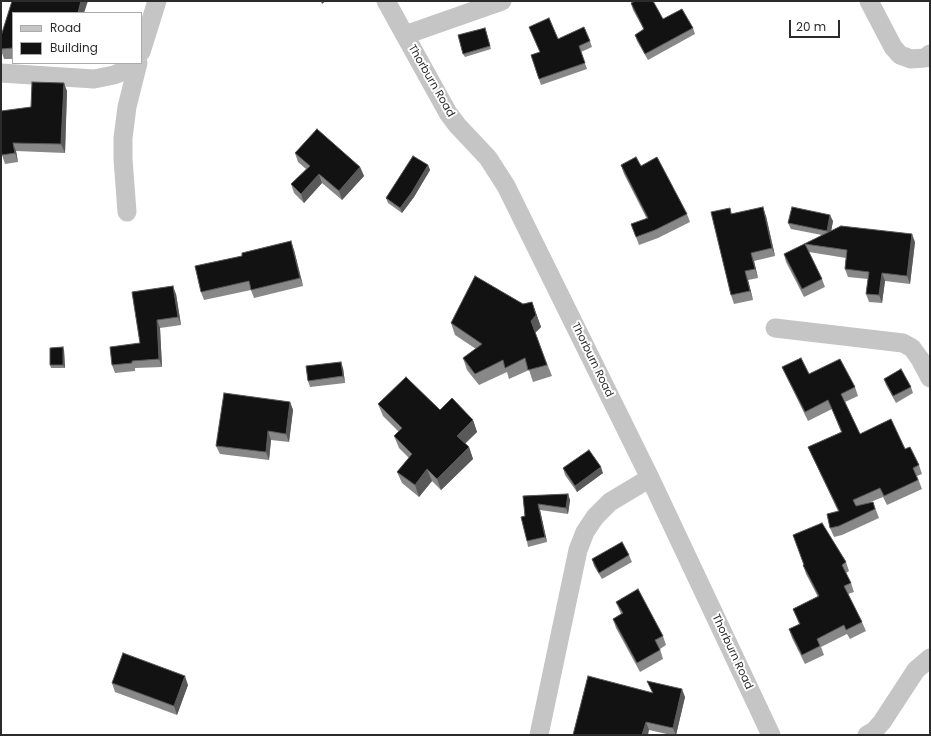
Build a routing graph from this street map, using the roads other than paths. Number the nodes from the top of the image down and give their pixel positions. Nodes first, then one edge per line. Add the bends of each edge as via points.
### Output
1 (157, 1) edge
2 (386, 1) edge
3 (502, 1) edge
4 (870, 1) edge
5 (405, 35) junction
6 (142, 50) edge
7 (930, 54) edge
8 (134, 64) edge
9 (138, 64) edge
10 (1, 73) edge
11 (127, 212) dead end
12 (775, 328) dead end
13 (930, 378) edge
14 (650, 478) junction
15 (930, 658) edge
16 (539, 735) edge
17 (771, 735) edge
18 (867, 735) edge

1 - 6 street
2 - 5 street, Thorburn Road
3 - 5 street
4 - 7 street via 893,47 900,55 911,59 925,58
5 - 14 street, Thorburn Road via 448,113 488,158 506,186
8 - 10 street via 114,75 94,79
9 - 11 street via 127,107 123,138
12 - 13 street via 903,343 912,348
14 - 16 street via 610,502 585,532 578,550
14 - 17 street, Thorburn Road
15 - 18 street via 916,670 882,722

